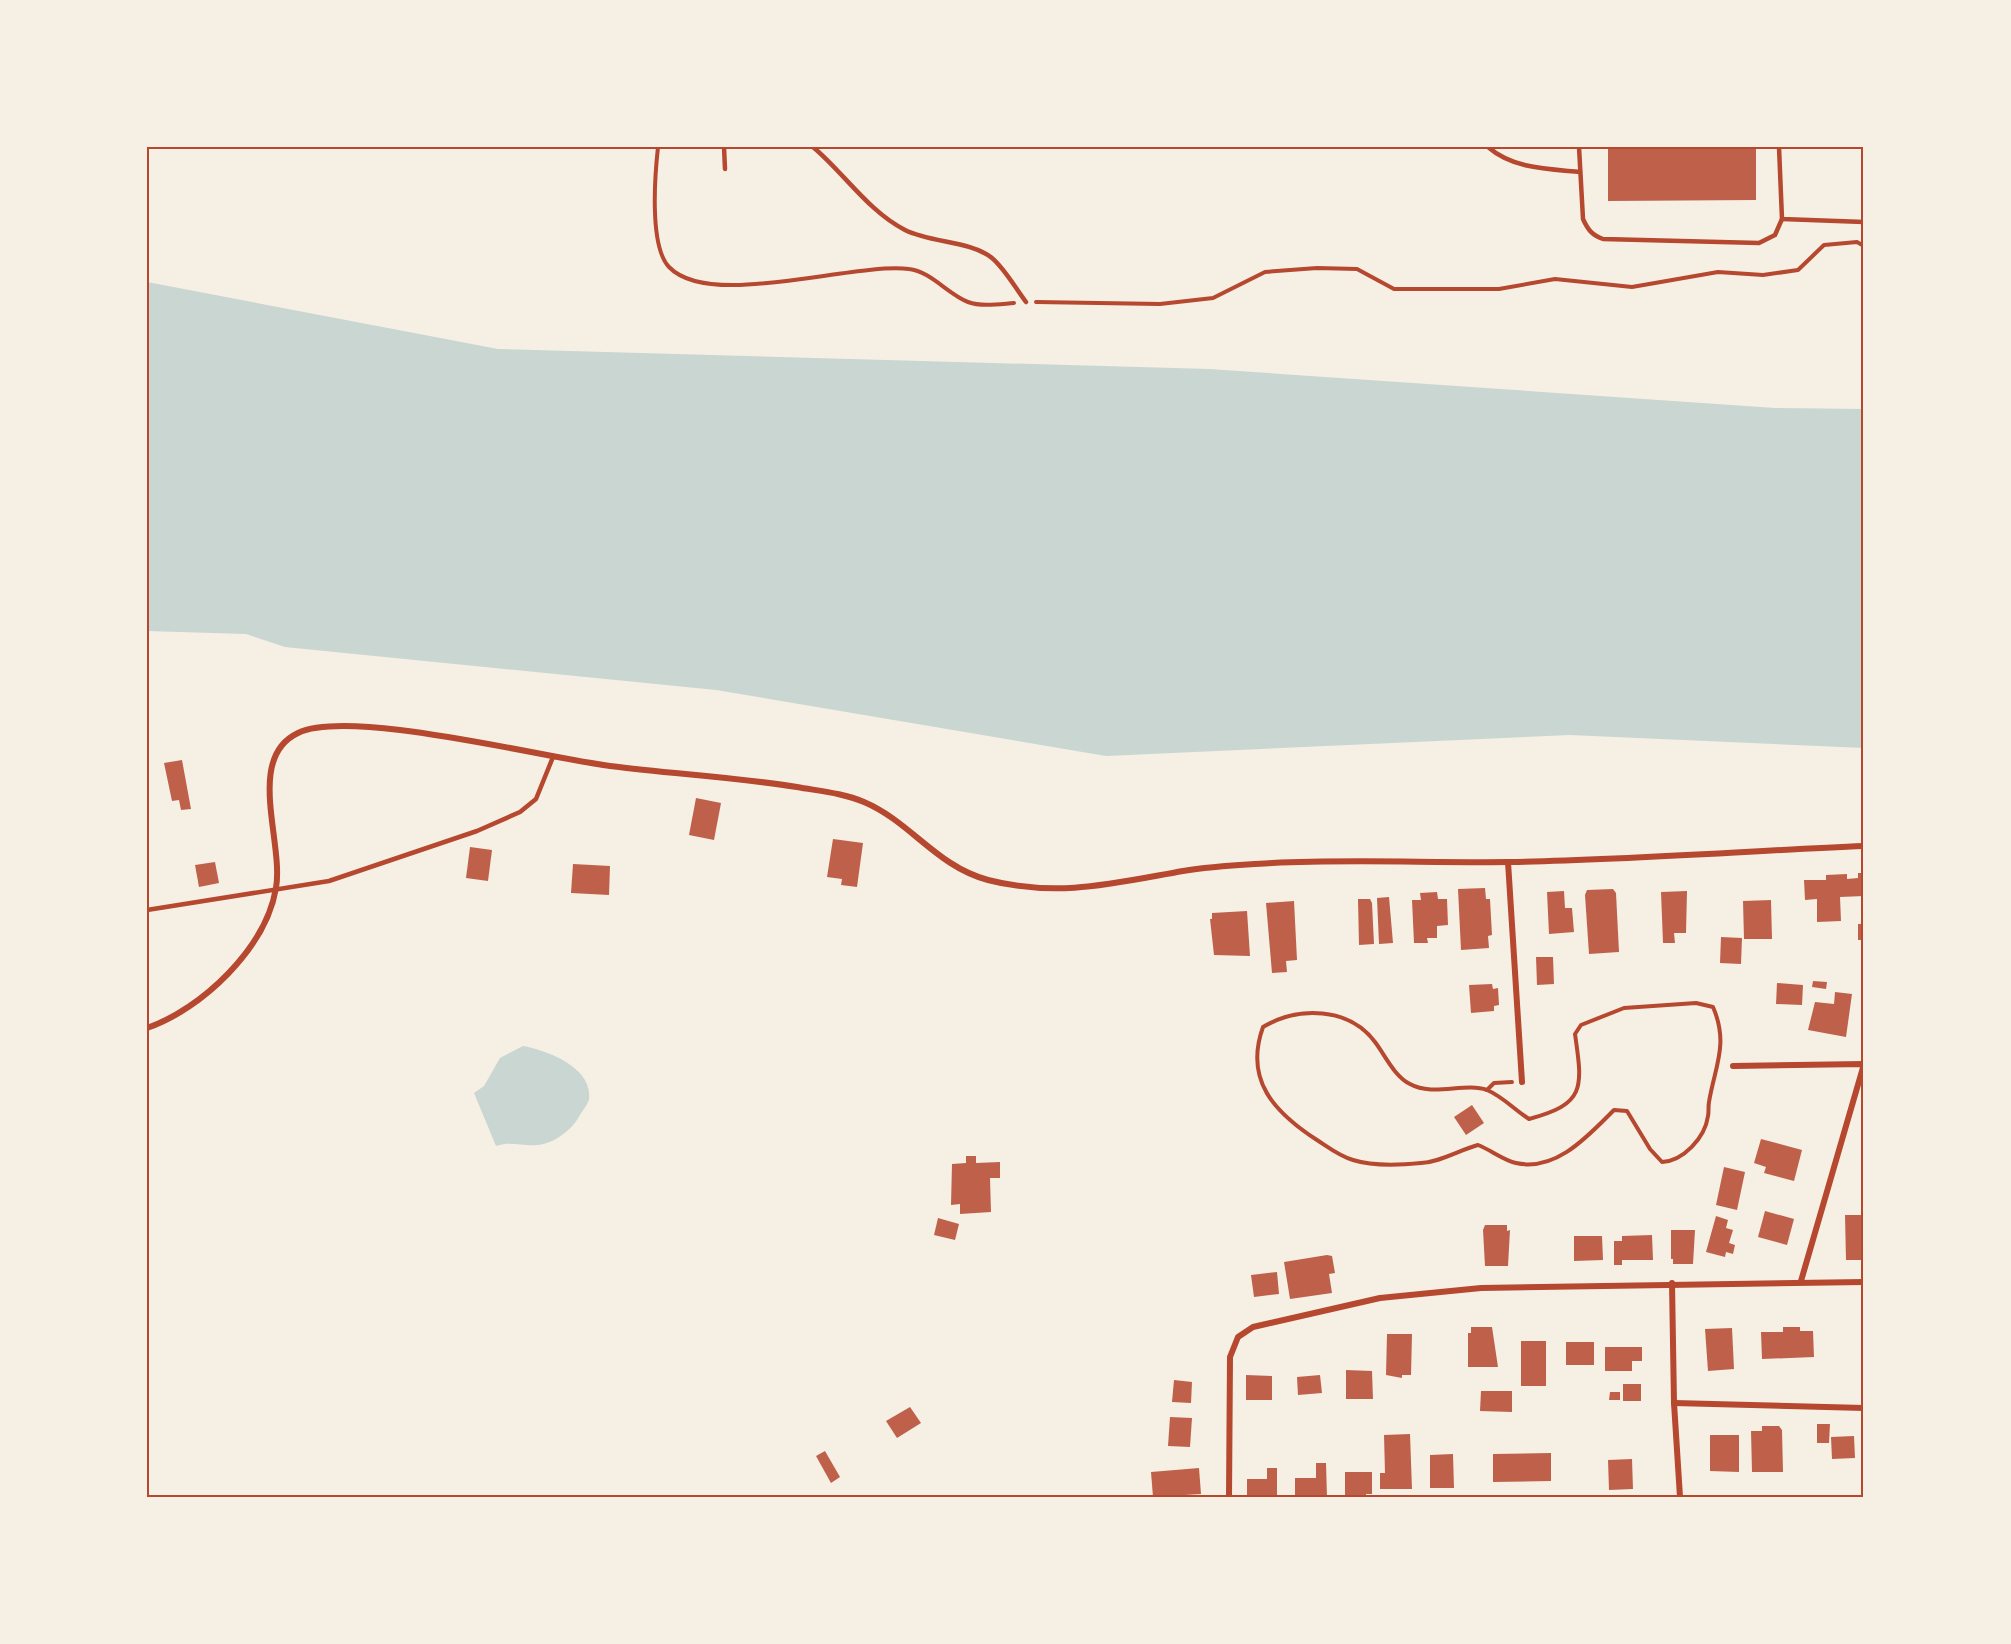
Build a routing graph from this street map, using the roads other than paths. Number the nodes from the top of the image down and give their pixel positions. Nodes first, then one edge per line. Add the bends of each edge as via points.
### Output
1 (724, 147) edge
2 (813, 147) edge
3 (1488, 147) edge
4 (1579, 147) edge
5 (1779, 147) edge
6 (725, 169) dead end
7 (1580, 172) junction
8 (1782, 219) junction
9 (1864, 222) edge
10 (1026, 302) road end
11 (553, 757) junction
12 (1864, 846) edge
13 (1508, 862) junction
14 (276, 889) junction
15 (147, 910) edge
16 (147, 1028) edge
17 (1864, 1064) edge
18 (1733, 1066) dead end
19 (1522, 1082) road end
20 (1801, 1281) junction
21 (1864, 1282) edge
22 (1672, 1283) junction
23 (1674, 1403) junction
24 (1864, 1408) edge
25 (1229, 1497) edge
26 (1680, 1497) edge

1 - 6 lane
2 - 10 lane via 870,205 904,230 976,249 993,258
3 - 7 lane via 1532,167
4 - 7 lane
5 - 8 lane
7 - 8 lane via 1583,219 1588,230 1604,239 1759,243 1775,235
8 - 9 lane
11 - 13 street via 837,793 887,814 931,852 957,868 987,880 1055,890 1216,867 1346,861
11 - 14 lane via 536,799 520,812 422,851 329,881
11 - 14 street via 371,728 319,727 298,733 281,745 270,773 278,866
12 - 13 street
13 - 19 street
14 - 15 lane
14 - 16 street via 262,927 232,968 191,1007
17 - 18 street
17 - 20 street
20 - 21 street
20 - 22 street
22 - 23 street
22 - 25 street via 1481,1288 1380,1298 1253,1327 1238,1337 1230,1357
23 - 24 street
23 - 26 street

